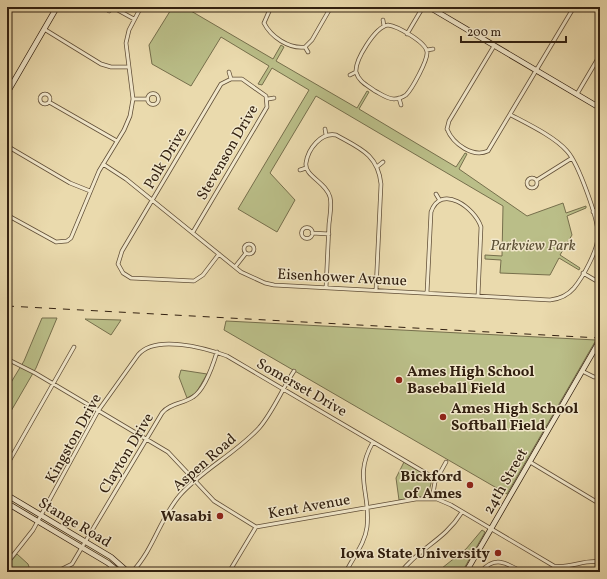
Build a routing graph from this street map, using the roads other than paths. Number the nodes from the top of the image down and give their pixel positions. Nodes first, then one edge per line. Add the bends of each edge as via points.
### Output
1 (57, 7) edge
2 (103, 7) edge
3 (114, 7) edge
4 (141, 7) edge
5 (271, 7) edge
6 (331, 7) edge
7 (423, 7) edge
8 (429, 7) edge
9 (574, 7) edge
10 (134, 19) junction
11 (383, 20) dead end
12 (260, 23) dead end
13 (264, 23) junction
14 (384, 26) junction
15 (44, 30) junction
16 (407, 34) junction
17 (494, 46) junction
18 (305, 47) junction
19 (433, 49) dead end
20 (427, 50) junction
21 (308, 52) dead end
22 (600, 54) edge
23 (128, 67) junction
24 (537, 71) junction
25 (229, 72) dead end
26 (356, 72) junction
27 (350, 75) dead end
28 (231, 79) junction
29 (7, 93) edge
30 (577, 94) junction
31 (274, 98) dead end
32 (399, 98) junction
33 (133, 99) junction
34 (147, 99) dead end
35 (268, 99) junction
36 (49, 102) dead end
37 (401, 105) dead end
38 (600, 108) edge
39 (511, 115) junction
40 (325, 129) dead end
41 (447, 129) junction
42 (442, 130) dead end
43 (326, 134) junction
44 (117, 141) junction
45 (7, 146) edge
46 (484, 153) junction
47 (486, 157) dead end
48 (572, 158) junction
49 (383, 162) dead end
50 (103, 164) junction
51 (378, 166) junction
52 (306, 168) junction
53 (300, 170) dead end
54 (537, 180) dead end
55 (90, 191) junction
56 (436, 194) dead end
57 (153, 200) junction
58 (439, 200) junction
59 (600, 210) edge
60 (593, 212) junction
61 (7, 215) edge
62 (193, 232) junction
63 (312, 233) dead end
64 (329, 234) junction
65 (246, 253) dead end
66 (219, 254) junction
67 (235, 267) junction
68 (583, 273) junction
69 (600, 283) edge
70 (326, 288) junction
71 (376, 290) junction
72 (427, 293) junction
73 (478, 296) junction
74 (600, 340) edge
75 (147, 346) joint
76 (74, 347) dead end
77 (217, 352) junction
78 (7, 359) edge
79 (294, 371) dead end
80 (582, 371) junction
81 (600, 372) edge
82 (54, 385) junction
83 (283, 388) junction
84 (98, 411) junction
85 (147, 439) junction
86 (373, 442) junction
87 (446, 462) dead end
88 (530, 462) junction
89 (7, 465) edge
90 (436, 478) junction
91 (195, 481) junction
92 (7, 495) edge
93 (432, 499) junction
94 (7, 503) edge
95 (600, 504) edge
96 (366, 507) junction
97 (462, 512) junction
98 (42, 516) junction
99 (38, 522) junction
100 (256, 527) junction
101 (491, 529) junction
102 (85, 542) junction
103 (82, 548) junction
104 (600, 562) edge
105 (7, 563) edge
106 (56, 572) edge
107 (119, 572) edge
108 (128, 572) edge
109 (132, 572) edge
110 (229, 572) edge
111 (346, 572) edge
112 (401, 572) edge
113 (466, 572) edge
114 (481, 572) edge
115 (522, 572) edge

1 - 15 main road
2 - 3 street via 109,11
3 - 10 street
4 - 10 street
5 - 13 street
6 - 18 street via 312,40
7 - 16 street
8 - 17 main road
9 - 24 street
10 - 23 street via 126,43
11 - 14 street
12 - 13 street
13 - 18 street via 275,36 291,46
14 - 16 street via 394,26
14 - 26 street via 375,32 358,61
15 - 23 street via 101,64
15 - 29 main road
16 - 20 street via 420,41
17 - 24 main road
17 - 41 street via 449,121
18 - 21 street
19 - 20 street
20 - 32 street via 426,62 409,91
22 - 30 street
23 - 33 street
24 - 30 main road
24 - 39 street
25 - 28 street
26 - 27 street
26 - 32 street via 361,82 386,97
28 - 35 street, Stevenson Drive via 242,80 263,92
28 - 57 street, Polk Drive via 221,84
30 - 38 main road
31 - 35 street
32 - 37 street
33 - 34 street
33 - 44 street via 128,124
35 - 62 street, Stevenson Drive via 266,111
36 - 44 street
39 - 46 street via 492,147
39 - 48 street via 561,145
40 - 43 street
41 - 42 street
41 - 46 street via 456,143 475,154
43 - 51 street via 336,135 363,151
43 - 52 street via 308,157
44 - 50 street
45 - 55 street
46 - 47 street
48 - 54 street
48 - 60 street, Eisenhower Avenue
49 - 51 street
50 - 55 street
50 - 57 street, Eisenhower Avenue
51 - 71 street via 382,184
52 - 53 street
52 - 64 street via 311,176 325,187 329,195
55 - 61 street via 75,233 66,241 50,240
56 - 58 street
57 - 62 street, Eisenhower Avenue
57 - 66 street, Polk Drive via 118,259 119,267 127,276 190,281 200,278
58 - 72 street via 431,212
58 - 73 street via 452,199 470,210 479,222 482,234
59 - 60 street
60 - 68 street, Eisenhower Avenue via 598,230 597,244
62 - 66 street, Eisenhower Avenue
63 - 64 street
64 - 70 street
65 - 67 street
66 - 67 street, Eisenhower Avenue
67 - 70 street, Eisenhower Avenue via 248,277 265,283
68 - 69 street
68 - 73 street, Eisenhower Avenue via 574,288 558,299
70 - 71 street, Eisenhower Avenue
71 - 72 street, Eisenhower Avenue
72 - 73 street, Eisenhower Avenue
74 - 80 main road, 24th Street
75 - 77 street, Somerset Drive via 167,344
75 - 84 street, Kingston Drive
76 - 82 street
77 - 83 street, Somerset Drive
77 - 85 street, Clayton Drive via 198,393 166,409
78 - 82 street, Kent Avenue
79 - 83 street, Aspen Road
80 - 81 street via 594,377
80 - 88 main road, 24th Street
82 - 84 street, Kent Avenue
82 - 89 street
83 - 86 street, Somerset Drive
83 - 91 street, Aspen Road via 258,428 238,448
84 - 85 street, Kent Avenue
84 - 98 street, Kingston Drive
85 - 91 street, Kent Avenue via 169,453
85 - 102 street, Clayton Drive
86 - 90 street, Somerset Drive
86 - 96 street via 362,468
87 - 90 street
88 - 95 street
88 - 101 main road, 24th Street
90 - 93 street
91 - 100 street, Kent Avenue via 214,501
91 - 109 street, Aspen Road via 172,506 149,551
92 - 98 main road, Stange Road
93 - 96 street, Kent Avenue
93 - 97 street, Kent Avenue via 451,505
94 - 99 main road, Stange Road
96 - 100 street, Kent Avenue
96 - 111 street via 366,533
97 - 101 street, Kent Avenue
97 - 112 street via 446,533
98 - 99 street, Kingston Drive
98 - 102 main road, Stange Road
99 - 103 main road, Stange Road
99 - 105 street, Kingston Drive
100 - 110 street
101 - 104 street, Kent Avenue via 554,566 567,567 592,560
101 - 113 main road, 24th Street
102 - 103 street, Clayton Drive
102 - 108 main road, Stange Road via 118,562
103 - 106 street, Clayton Drive via 72,564
103 - 107 main road, Stange Road
114 - 115 street via 490,563 501,561

